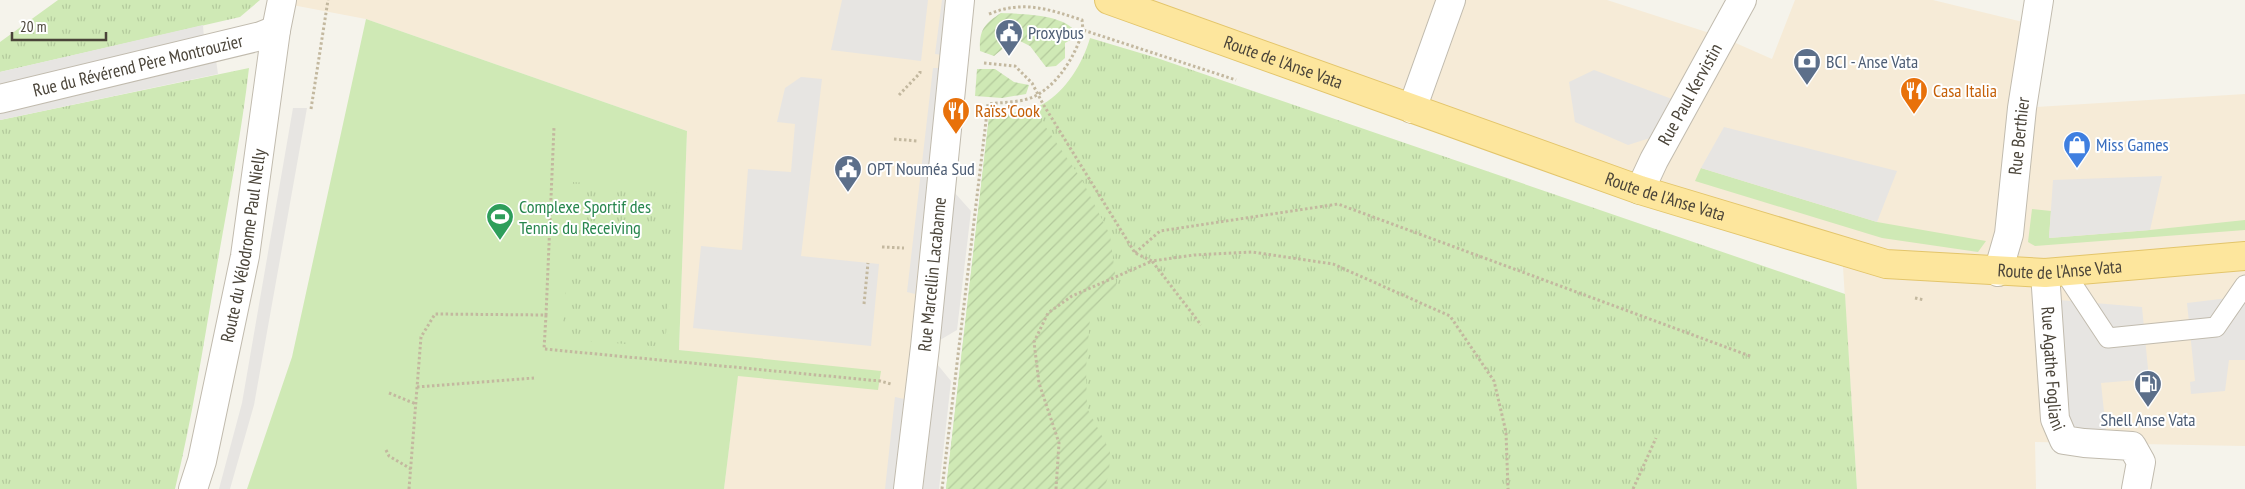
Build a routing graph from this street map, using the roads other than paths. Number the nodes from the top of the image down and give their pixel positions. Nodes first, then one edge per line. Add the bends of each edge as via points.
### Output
1 (282, 0) edge
2 (960, 0) edge
3 (1109, 0) edge
4 (1451, 0) edge
5 (1742, 0) edge
6 (2039, 0) edge
7 (276, 30) junction
8 (0, 99) edge
9 (1412, 109) junction
10 (1640, 190) junction
11 (2245, 256) edge
12 (1998, 272) junction
13 (2055, 273) junction
14 (2245, 285) edge
15 (193, 489) edge
16 (908, 489) edge
17 (2136, 489) edge

1 - 7 street, Route du Vélodrome Paul Nielly
2 - 16 street, Rue Marcellin Lacabanne
3 - 9 main road, Route de l'Anse Vata
4 - 9 street
5 - 10 street, Rue Paul Kervistin
6 - 12 street, Rue Berthier via 2022,108 2009,234
7 - 8 street, Rue du Révérend Père Montrouzier
7 - 15 street, Route du Vélodrome Paul Nielly via 245,256 202,461
9 - 10 main road, Route de l'Anse Vata
10 - 12 main road, Route de l'Anse Vata via 1886,264
11 - 13 main road, Route de l'Anse Vata
12 - 13 main road, Route de l'Anse Vata
13 - 14 lane via 2108,338 2216,327
13 - 17 street, Rue Agathe Fogliani via 2055,419 2064,440 2132,446 2141,462

